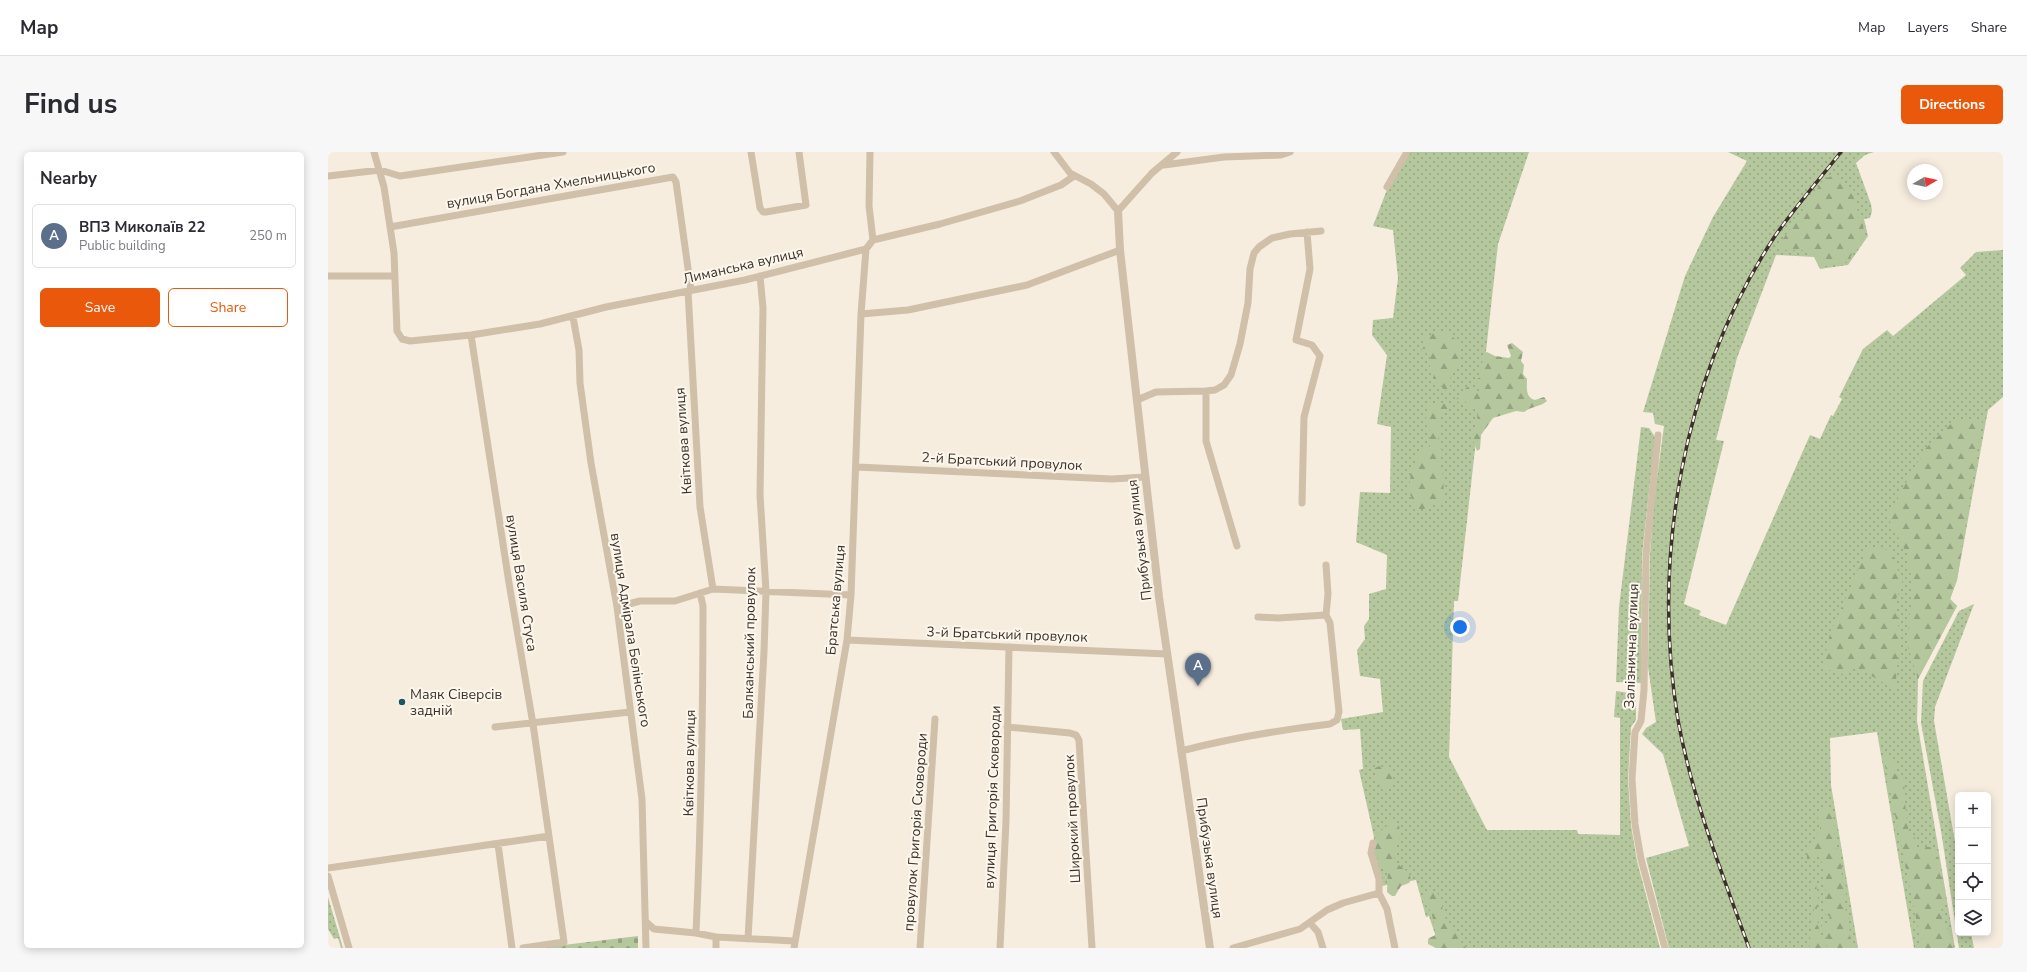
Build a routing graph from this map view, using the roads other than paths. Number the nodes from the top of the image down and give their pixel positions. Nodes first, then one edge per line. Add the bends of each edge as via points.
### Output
1 (374, 152) edge
2 (563, 152) edge
3 (750, 152) edge
4 (799, 152) edge
5 (870, 152) edge
6 (1054, 152) edge
7 (1177, 152) edge
8 (1290, 152) edge
9 (1407, 152) edge
10 (1164, 165) junction
11 (380, 170) junction
12 (328, 176) edge
13 (1074, 176) junction
14 (1387, 187) dead end
15 (1118, 211) junction
16 (390, 227) junction
17 (1321, 231) dead end
18 (1307, 232) junction
19 (873, 240) junction
20 (866, 250) junction
21 (1120, 250) junction
22 (328, 276) edge
23 (394, 276) junction
24 (760, 276) junction
25 (689, 291) junction
26 (861, 314) junction
27 (573, 317) junction
28 (471, 335) junction
29 (1206, 391) junction
30 (1137, 400) junction
31 (1658, 435) dead end
32 (857, 467) junction
33 (1145, 477) junction
34 (1302, 503) dead end
35 (1237, 546) dead end
36 (1326, 565) dead end
37 (713, 589) junction
38 (766, 590) junction
39 (700, 593) junction
40 (851, 595) junction
41 (617, 607) junction
42 (1326, 615) junction
43 (1258, 617) dead end
44 (846, 640) junction
45 (1009, 647) junction
46 (1167, 654) junction
47 (630, 712) junction
48 (935, 719) dead end
49 (532, 724) junction
50 (495, 727) dead end
51 (1007, 727) junction
52 (1181, 751) junction
53 (549, 836) junction
54 (1373, 843) dead end
55 (498, 844) junction
56 (328, 868) edge
57 (328, 876) edge
58 (1379, 893) junction
59 (646, 922) junction
60 (1310, 923) junction
61 (696, 933) junction
62 (716, 938) junction
63 (748, 939) junction
64 (794, 944) edge
65 (349, 948) edge
66 (512, 948) edge
67 (523, 948) edge
68 (646, 948) edge
69 (716, 948) edge
70 (920, 948) edge
71 (1000, 948) edge
72 (1092, 948) edge
73 (1210, 948) edge
74 (1233, 948) edge
75 (1323, 948) edge
76 (1395, 948) edge
77 (1665, 948) edge

1 - 11 street
2 - 11 street via 400,176
3 - 4 street via 760,208 766,212 806,205
5 - 19 street via 869,206
6 - 13 street
7 - 10 street
8 - 10 street
9 - 14 street
10 - 15 street via 1152,173
11 - 12 street
11 - 16 street
13 - 15 street via 1104,194
13 - 19 street via 1061,185 1020,201
15 - 21 street, Прибузька вулиця
16 - 23 street
16 - 25 street, вулиця Богдана Хмельницького via 673,177 676,182
17 - 18 street
18 - 29 street via 1272,238 1259,246 1254,253 1248,303 1231,375 1222,387
18 - 34 street via 1310,269 1296,340 1312,345 1320,356 1304,417
19 - 20 street
20 - 24 street, Лиманська вулиця
20 - 26 street, Братська вулиця
21 - 26 street via 1026,285 908,310
21 - 30 street, Прибузька вулиця
22 - 23 street
23 - 28 street, Лиманська вулиця via 399,336 405,340
24 - 25 street, Лиманська вулиця
24 - 38 street, Балканський провулок via 763,308 760,494
25 - 27 street, Лиманська вулиця
25 - 37 street, Квіткова вулиця via 700,507
26 - 32 street, Братська вулиця
27 - 28 street, Лиманська вулиця
27 - 41 street, вулиця Адмірала Белінського via 591,463
28 - 49 street, вулиця Василя Стуса
29 - 30 street via 1156,392
29 - 35 street via 1206,441
30 - 33 street, Прибузька вулиця
31 - 77 street, Залізнична вулиця via 1646,555 1644,690 1641,721 1635,732 1632,779 1640,852
32 - 33 street, 2-й Братський провулок via 1112,479
32 - 40 street, Братська вулиця
33 - 46 street, Прибузька вулиця
36 - 42 street
37 - 38 street
37 - 39 street
38 - 40 street
38 - 63 street, Балканський провулок
39 - 41 street via 675,601 640,601
39 - 61 street, Квіткова вулиця via 703,606 702,809
40 - 44 street, Братська вулиця
41 - 47 street, вулиця Адмірала Белінського
42 - 43 street
42 - 52 street via 1330,623 1339,712 1337,720 1330,724 1271,732
44 - 45 street, 3-й Братський провулок
44 - 64 street, Братська вулиця
45 - 46 street, 3-й Братський провулок
45 - 51 street, вулиця Григорія Сковороди
46 - 52 street, Прибузька вулиця
47 - 49 street
47 - 59 street, вулиця Адмірала Белінського via 642,799
48 - 70 street, провулок Григорія Сковороди
49 - 50 street
49 - 53 street, вулиця Василя Стуса
51 - 71 street, вулиця Григорія Сковороди
51 - 72 street, Широкий провулок via 1070,733 1080,740
52 - 73 street, Прибузька вулиця
53 - 55 street
53 - 67 street, вулиця Василя Стуса via 564,942
54 - 58 street via 1372,854 1379,879
55 - 56 street
55 - 66 street
57 - 65 street
58 - 60 street via 1343,903 1315,917
58 - 76 street via 1388,912
59 - 61 street via 654,929
59 - 68 street, вулиця Адмірала Белінського
60 - 74 street
60 - 75 street via 1318,932
61 - 62 street
62 - 63 street
62 - 69 street
63 - 64 street

